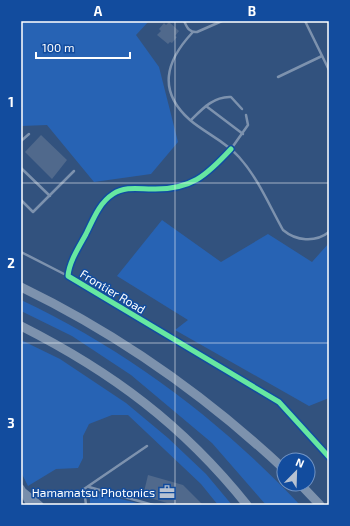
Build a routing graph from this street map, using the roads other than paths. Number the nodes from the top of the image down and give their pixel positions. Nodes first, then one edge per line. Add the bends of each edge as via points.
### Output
1 (184, 21) edge
2 (222, 21) edge
3 (306, 21) edge
4 (192, 33) junction
5 (322, 56) junction
6 (329, 70) edge
7 (278, 77) dead end
8 (206, 106) junction
9 (242, 109) dead end
10 (246, 115) dead end
11 (191, 120) junction
12 (29, 134) dead end
13 (243, 134) junction
14 (21, 141) edge
15 (231, 149) junction
16 (21, 168) edge
17 (74, 171) dead end
18 (50, 196) junction
19 (21, 200) edge
20 (329, 232) edge
21 (21, 252) edge
22 (68, 276) junction
23 (21, 287) edge
24 (21, 326) edge
25 (147, 446) dead end
26 (329, 457) edge
27 (276, 462) edge
28 (88, 487) junction
29 (22, 490) edge
30 (308, 492) edge
31 (30, 505) edge
32 (40, 505) edge
33 (86, 505) edge
34 (153, 505) edge
35 (247, 505) edge
36 (320, 505) edge

1 - 4 lane
2 - 4 lane
3 - 5 lane
4 - 11 lane via 175,53 168,79 179,108
5 - 6 lane
5 - 7 lane
8 - 9 lane via 225,97 231,98
8 - 11 lane
8 - 13 lane
10 - 13 lane via 248,125
11 - 15 lane
12 - 14 lane
13 - 15 lane
15 - 20 lane via 253,176 283,230 300,239 320,237
15 - 22 street, Frontier Road via 200,179 187,184 170,188 124,189 114,193 99,208 73,260
16 - 18 lane
17 - 18 lane
18 - 19 lane via 33,212
21 - 22 lane
22 - 26 street, Frontier Road via 279,402
23 - 27 highway via 61,307 141,355 232,423
24 - 35 highway via 101,371 145,402 206,457
25 - 28 lane
28 - 33 lane via 84,489
28 - 34 lane
29 - 31 street
29 - 32 street
30 - 36 highway

